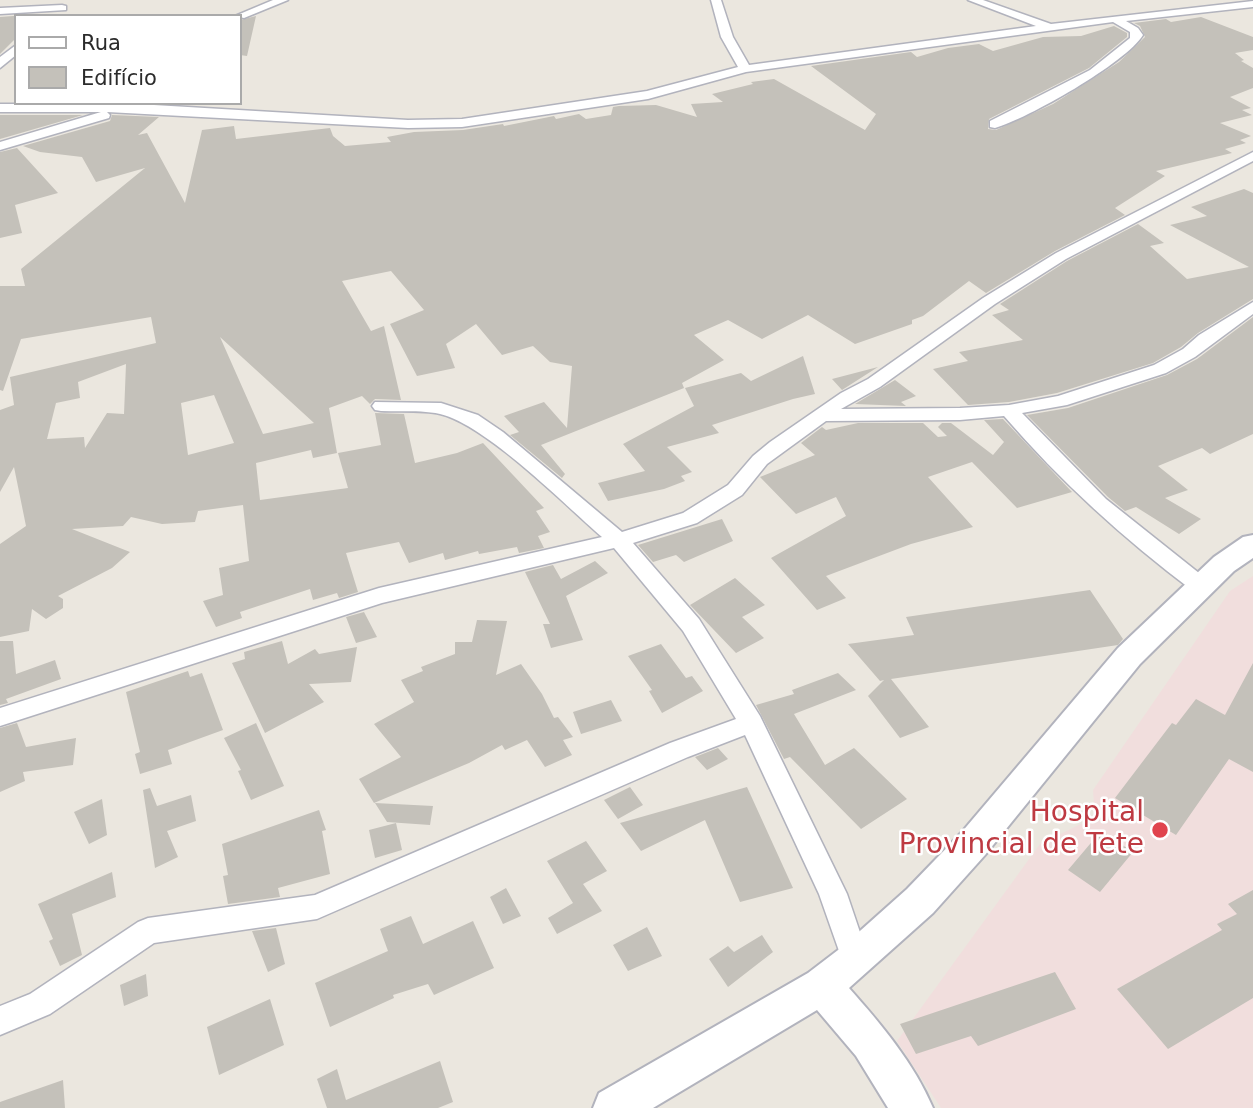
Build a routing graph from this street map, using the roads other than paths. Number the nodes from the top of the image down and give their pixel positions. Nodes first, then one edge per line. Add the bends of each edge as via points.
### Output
1 (76, 0) edge
2 (282, 0) edge
3 (716, 0) edge
4 (973, 0) edge
5 (1253, 4) edge
6 (62, 8) junction
7 (0, 11) edge
8 (53, 14) edge
9 (242, 15) edge
10 (1115, 19) junction
11 (1051, 27) junction
12 (14, 50) edge
13 (0, 64) edge
14 (745, 69) junction
15 (218, 107) edge
16 (0, 108) edge
17 (137, 108) junction
18 (995, 124) dead end
19 (0, 146) edge
20 (1253, 156) edge
21 (1234, 164) junction
22 (1253, 174) edge
23 (1253, 307) edge
24 (381, 406) dead end
25 (1009, 410) junction
26 (824, 415) junction
27 (619, 540) junction
28 (1253, 544) edge
29 (1201, 586) junction
30 (0, 717) edge
31 (751, 723) junction
32 (855, 960) junction
33 (822, 986) junction
34 (0, 1021) edge
35 (614, 1108) edge
36 (912, 1108) edge

1 - 6 street
2 - 9 street
3 - 14 street via 727,37
4 - 11 street
5 - 10 street
6 - 7 street
6 - 8 street
10 - 11 street
10 - 18 street via 1134,30 1134,40 1094,74
11 - 14 street
12 - 13 street
14 - 15 street via 649,95 462,123 408,124
15 - 17 street
16 - 17 street
17 - 19 street
20 - 21 street
21 - 22 street
21 - 26 street via 1051,262
23 - 25 street via 1160,369 1060,401
24 - 27 street via 441,408 471,419
25 - 26 street
25 - 29 street via 1045,454 1106,510
26 - 27 street via 760,460 735,490 715,505 690,519
27 - 30 street via 379,596
27 - 31 street via 691,625
28 - 29 street
29 - 32 street via 1129,656 973,844
31 - 32 street via 833,894
31 - 34 street via 317,907 148,931 40,1004
32 - 33 street
33 - 35 street
33 - 36 street via 870,1042

